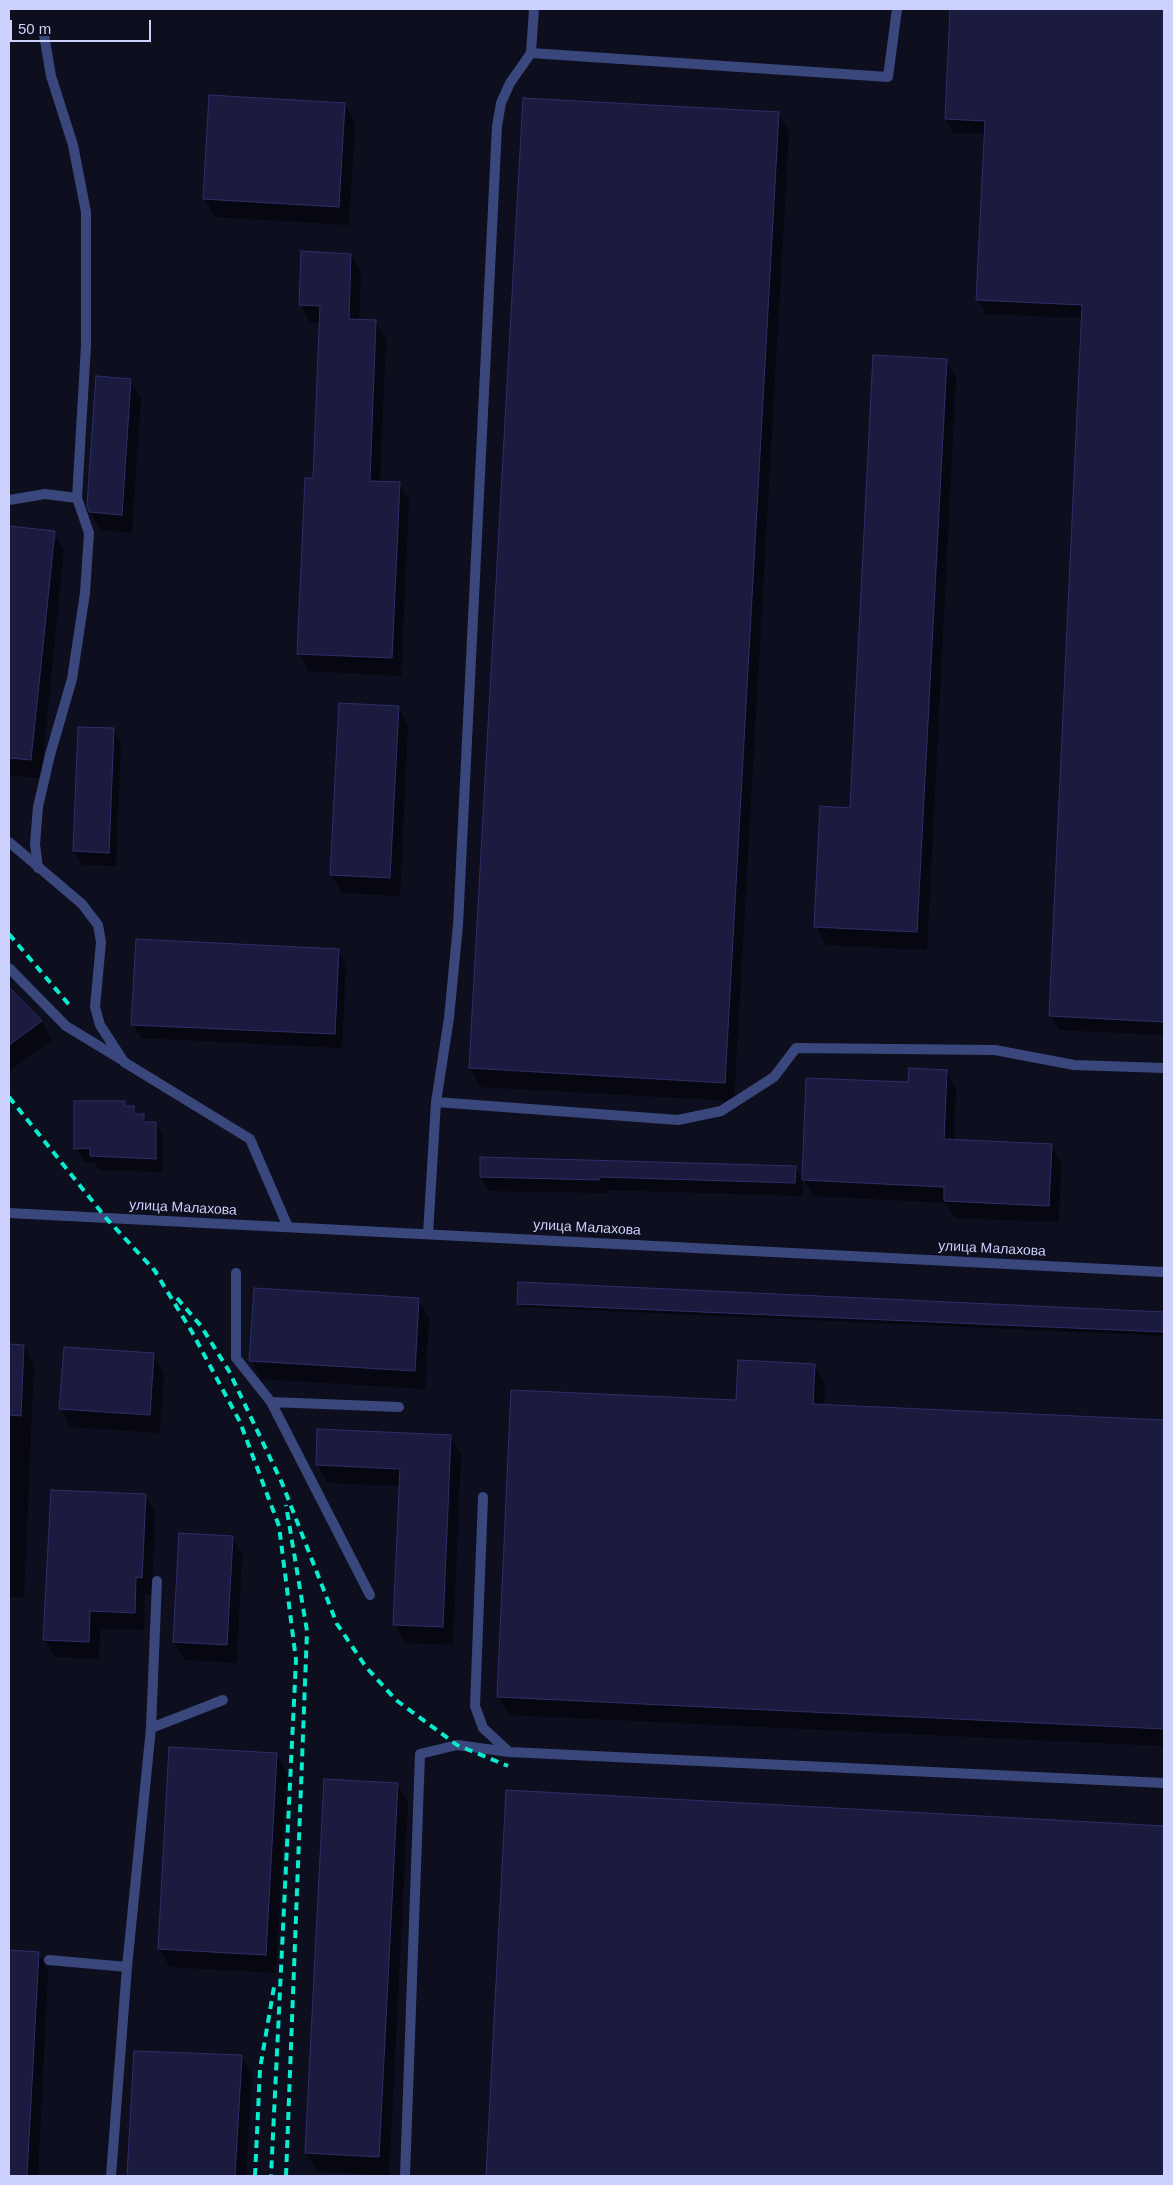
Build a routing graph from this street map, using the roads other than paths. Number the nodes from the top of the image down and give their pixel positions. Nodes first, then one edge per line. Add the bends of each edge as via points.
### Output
1 (534, 9) edge
2 (897, 9) edge
3 (42, 29) dead end
4 (530, 53) junction
5 (77, 498) junction
6 (9, 500) edge
7 (9, 842) edge
8 (38, 868) junction
9 (9, 968) edge
10 (124, 1062) junction
11 (1164, 1068) edge
12 (436, 1102) junction
13 (9, 1213) edge
14 (288, 1227) junction
15 (428, 1234) junction
16 (1164, 1272) edge
17 (236, 1273) dead end
18 (271, 1402) junction
19 (399, 1406) dead end
20 (483, 1497) dead end
21 (157, 1581) dead end
22 (370, 1596) dead end
23 (223, 1700) dead end
24 (151, 1728) junction
25 (509, 1752) junction
26 (1164, 1783) edge
27 (49, 1960) dead end
28 (127, 1967) junction
29 (111, 2176) edge
30 (405, 2176) edge

1 - 4 street
2 - 4 street via 888,77
3 - 5 street via 51,76 73,145 86,212 86,345
4 - 12 street via 510,83 501,103 497,126 458,925 449,1018
5 - 6 street via 45,494
5 - 8 street via 89,533 85,593 72,679 38,807 35,844
7 - 8 street
8 - 10 street via 82,904 98,925 101,942 95,1007 100,1025
9 - 10 street via 66,1026
10 - 14 street via 250,1140
11 - 12 street via 1074,1065 995,1050 796,1048 774,1077 721,1111 678,1120
12 - 15 street
13 - 14 street, улица Малахова
14 - 15 street, улица Малахова
15 - 16 street, улица Малахова
17 - 18 street via 236,1358
18 - 19 street
18 - 22 street
20 - 25 street via 475,1706 483,1728
21 - 24 street
23 - 24 street
24 - 28 street
25 - 26 street
25 - 30 street via 457,1745 420,1754
27 - 28 street
28 - 29 street

